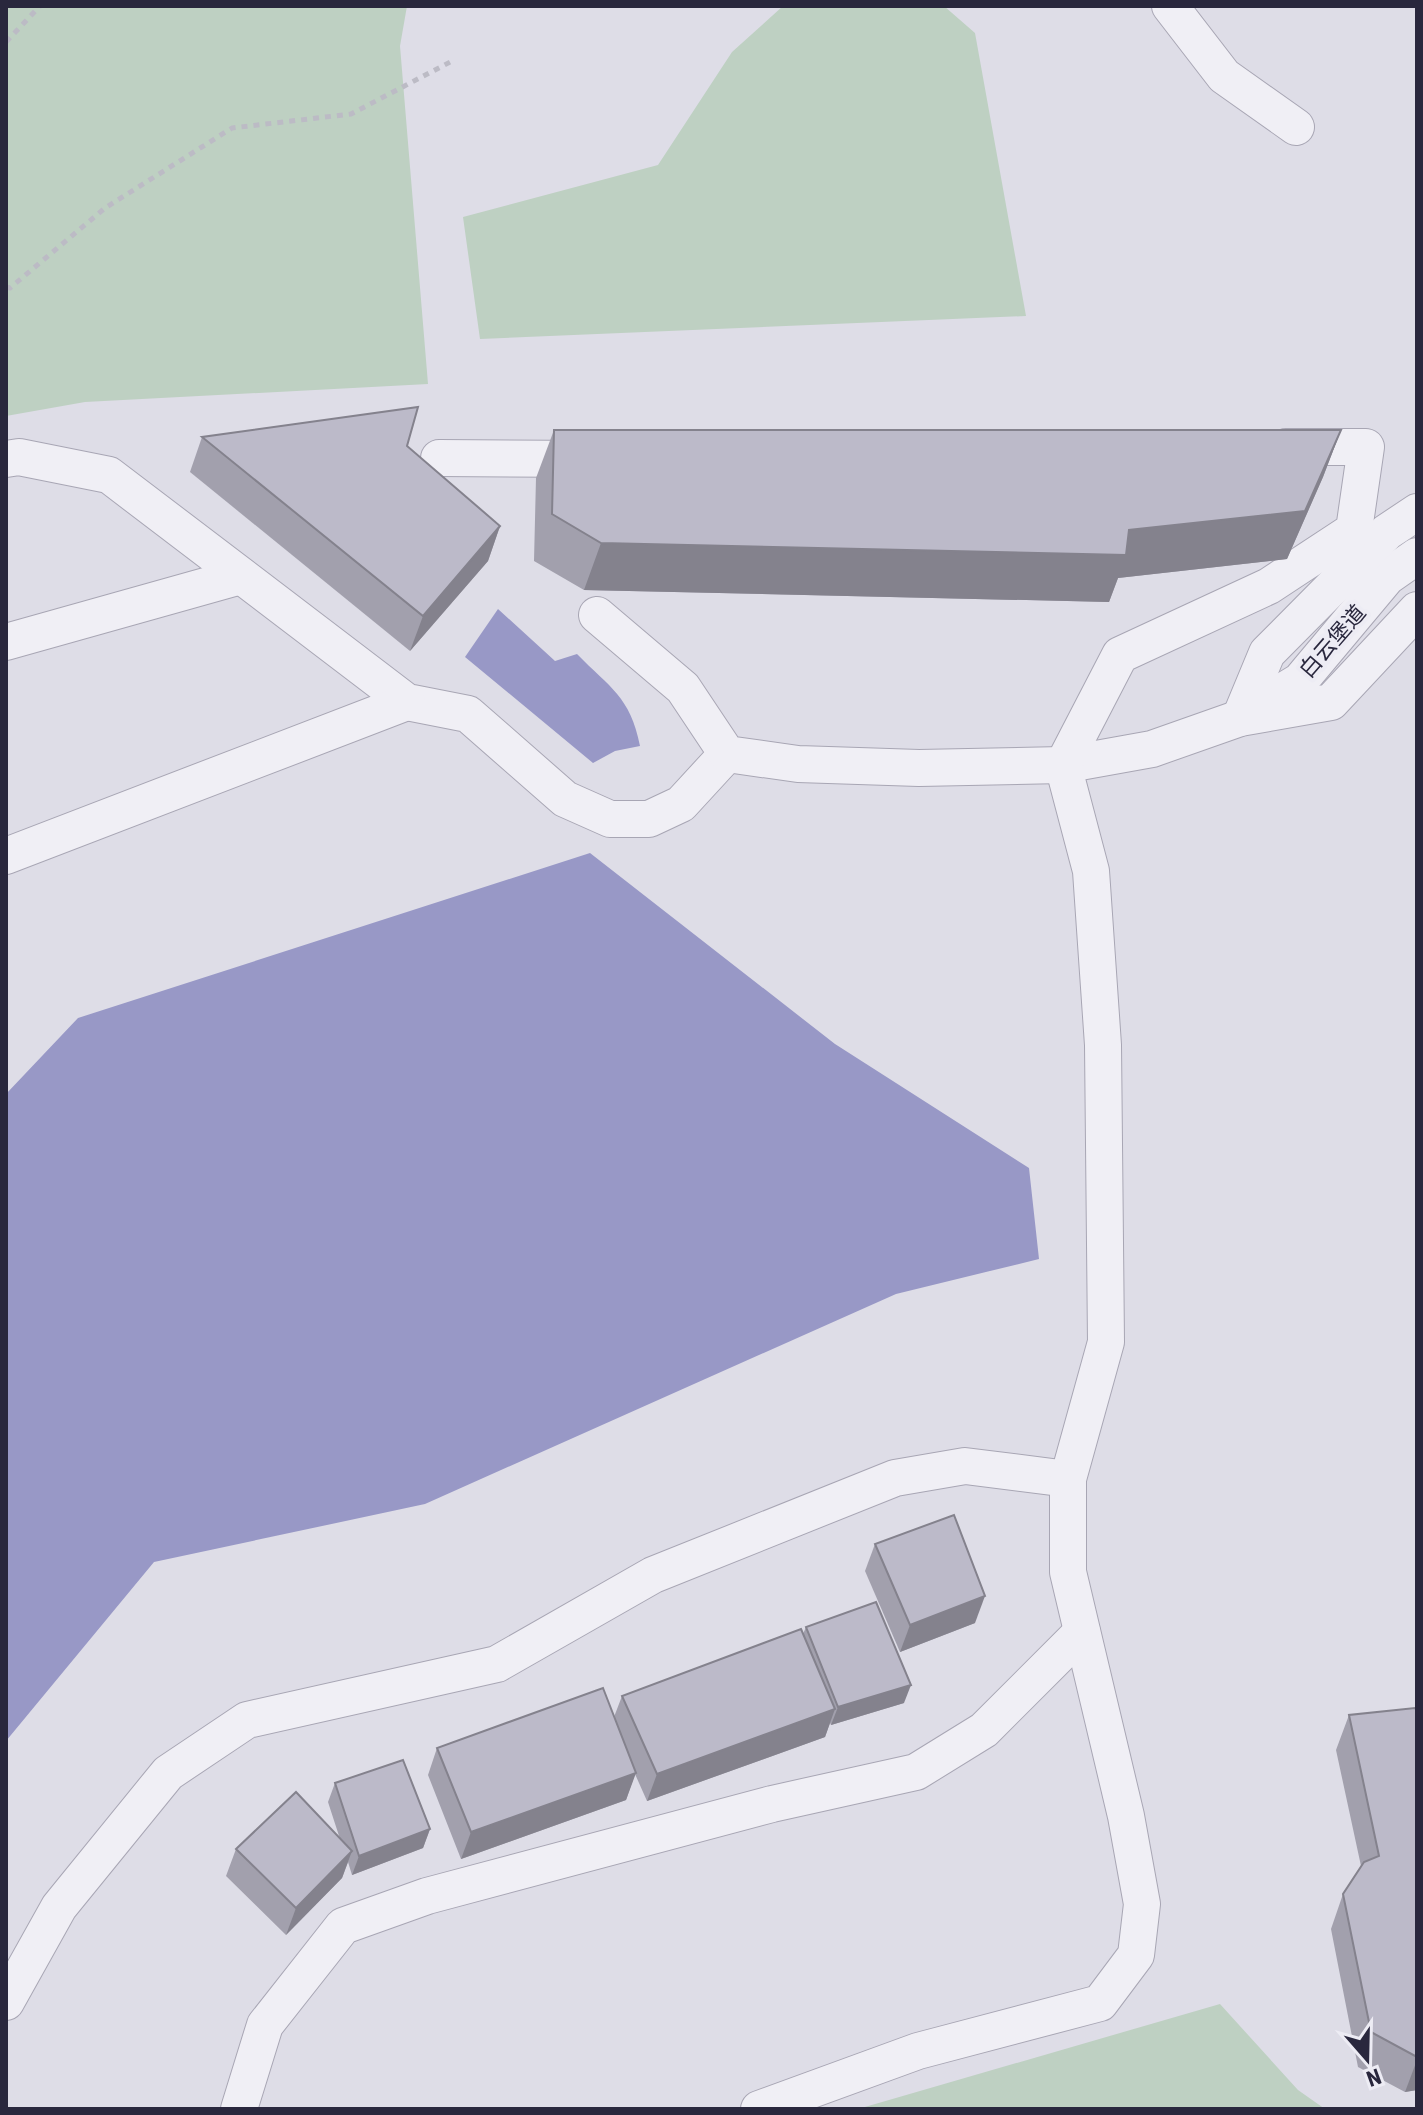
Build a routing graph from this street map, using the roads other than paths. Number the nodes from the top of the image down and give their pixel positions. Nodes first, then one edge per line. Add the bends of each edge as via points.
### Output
1 (1170, 6) edge
2 (1296, 127) dead end
3 (1254, 447) edge
4 (439, 458) dead end
5 (6, 459) edge
6 (619, 460) edge
7 (1417, 512) edge
8 (1417, 556) edge
9 (241, 576) junction
10 (1417, 610) edge
11 (597, 615) dead end
12 (6, 642) edge
13 (407, 702) junction
14 (1240, 718) junction
15 (727, 754) junction
16 (1063, 765) junction
17 (6, 856) edge
18 (1068, 1479) junction
19 (1082, 1632) junction
20 (6, 2002) edge
21 (239, 2109) edge
22 (759, 2109) edge

1 - 2 street via 1224,76
3 - 16 street via 1366,447 1354,530 1269,586 1120,655
4 - 6 street
5 - 9 street via 109,475
7 - 14 street via 1387,532 1267,653
8 - 14 street, 白云堡道 via 1387,577 1300,681
9 - 12 street
9 - 13 street
10 - 14 street via 1331,702
11 - 15 street via 683,688
13 - 15 street via 468,714 565,799 610,819 649,819 681,804
13 - 17 street
14 - 16 street via 1152,749
15 - 16 street via 798,764 904,768
16 - 18 street via 1091,871 1103,1045 1106,1342
18 - 19 street via 1068,1572
18 - 20 street via 965,1466 895,1478 653,1575 497,1664 247,1720 168,1773 59,1907
19 - 21 street via 984,1730 916,1772 772,1804 427,1896 343,1926 265,2025
19 - 22 street via 1142,1904 1136,1955 1100,2003 918,2051

